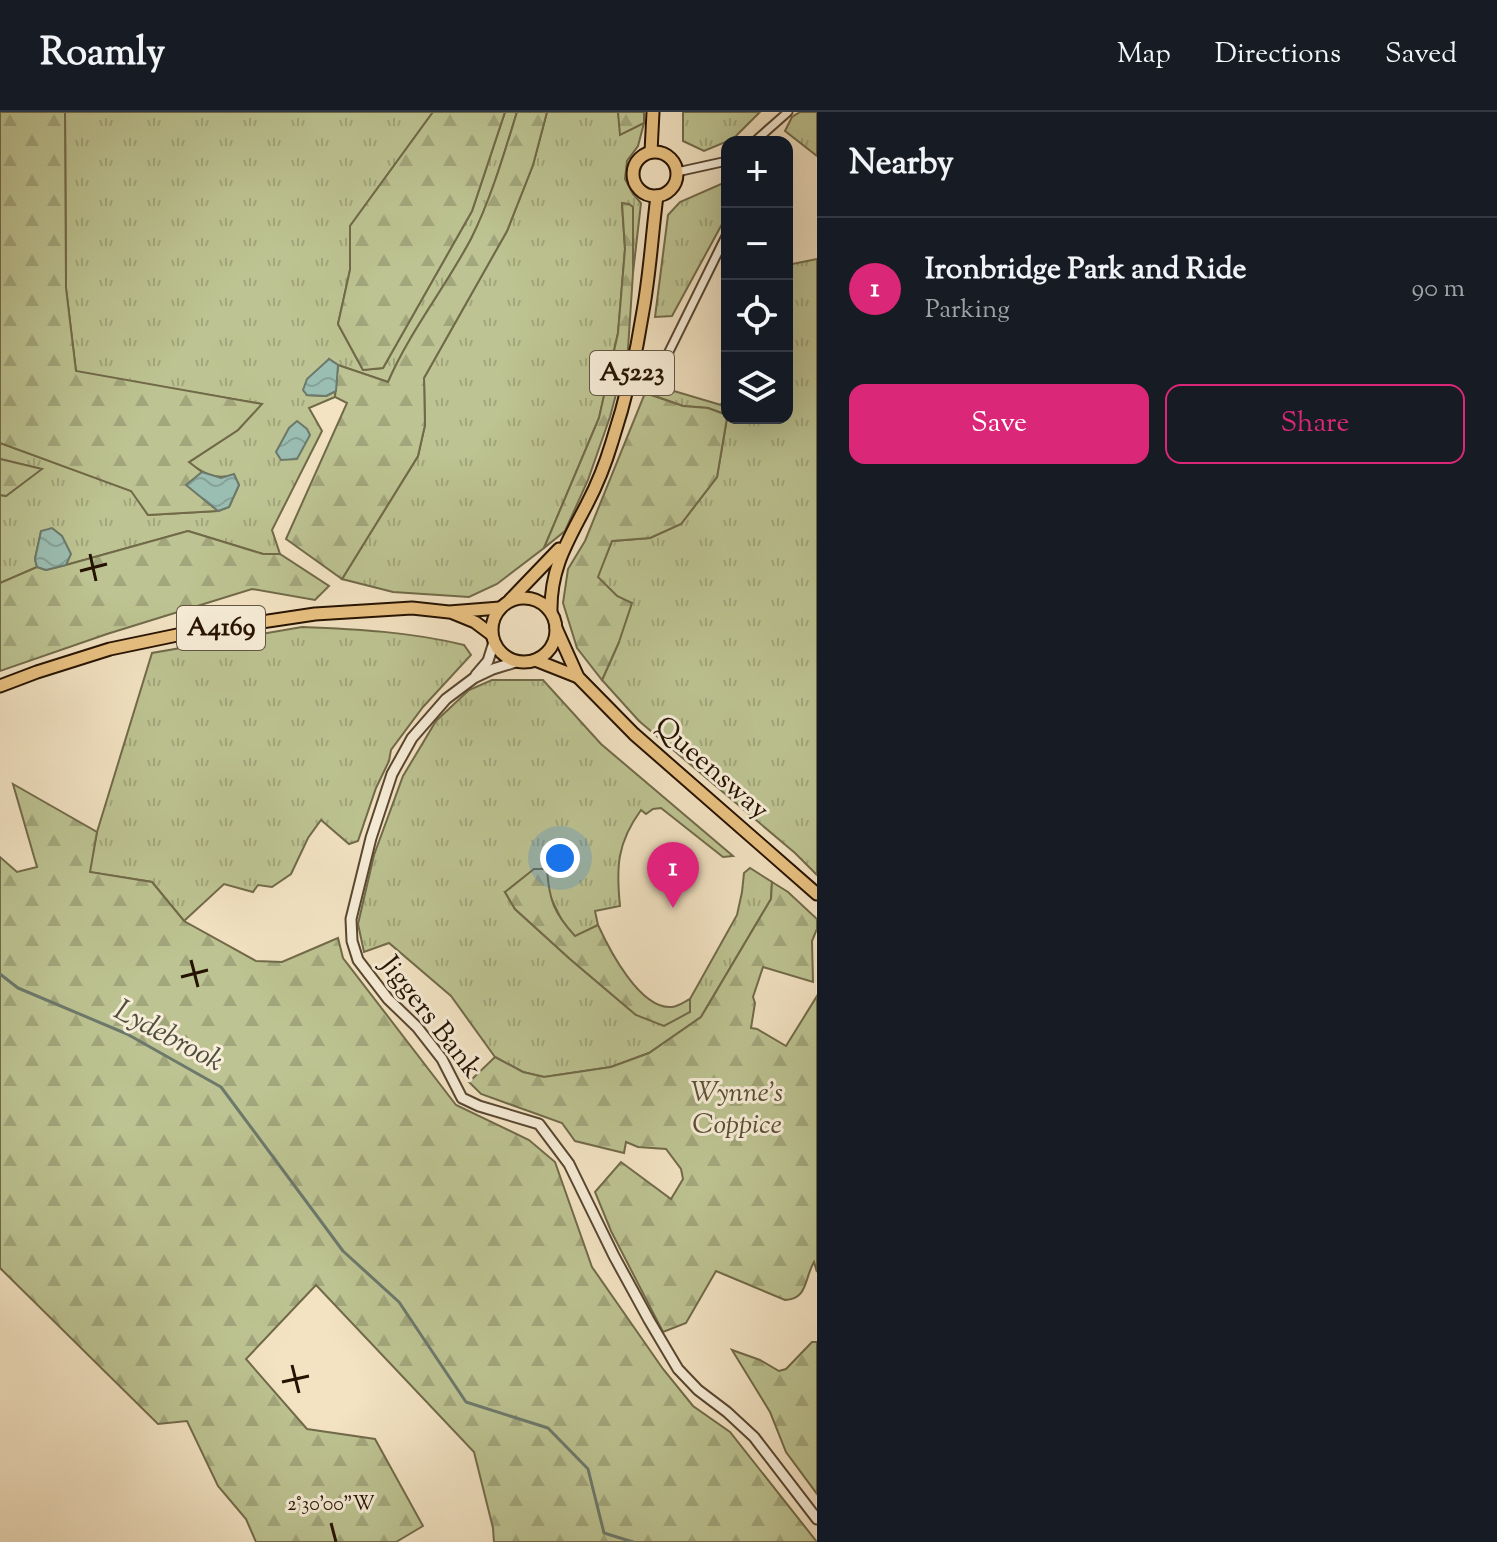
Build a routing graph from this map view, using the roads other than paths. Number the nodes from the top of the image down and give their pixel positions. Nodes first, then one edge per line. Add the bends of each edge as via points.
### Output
1 (653, 112) edge
2 (788, 112) edge
3 (761, 136) edge
4 (651, 152) junction
5 (721, 163) edge
6 (677, 172) junction
7 (657, 196) junction
8 (721, 246) edge
9 (655, 380) dead end
10 (567, 539) junction
11 (504, 605) junction
12 (449, 612) junction
13 (551, 612) junction
14 (556, 628) junction
15 (492, 638) junction
16 (535, 660) junction
17 (516, 662) junction
18 (578, 677) junction
19 (474, 678) junction
20 (0, 686) edge
21 (817, 894) edge
22 (817, 1519) edge

1 - 4 main road
2 - 3 street
4 - 6 main road via 671,159
4 - 7 main road via 634,165 634,180 642,192
5 - 6 street
6 - 7 main road via 674,185
7 - 10 main road, A5223 via 631,381 612,444
8 - 9 street
10 - 11 main road, A5223
10 - 13 main road, A5223 via 552,584
11 - 12 main road, A4169
11 - 13 main road via 516,599 536,600
11 - 15 main road via 495,615
12 - 15 main road, A4169 via 475,622
12 - 20 main road, A4169 via 412,608 315,614 182,634 110,649
13 - 14 main road
14 - 16 main road via 551,647
14 - 18 main road, Queensway
15 - 17 main road via 499,651
15 - 19 street, Jiggers Bank via 488,661
16 - 17 main road
16 - 18 main road, Queensway
17 - 19 street, Jiggers Bank
18 - 21 main road, Queensway via 634,734
19 - 22 street, Jiggers Bank via 446,699 412,738 392,774 351,919 358,960 442,1059 462,1098 539,1124 569,1164 678,1369 754,1437

